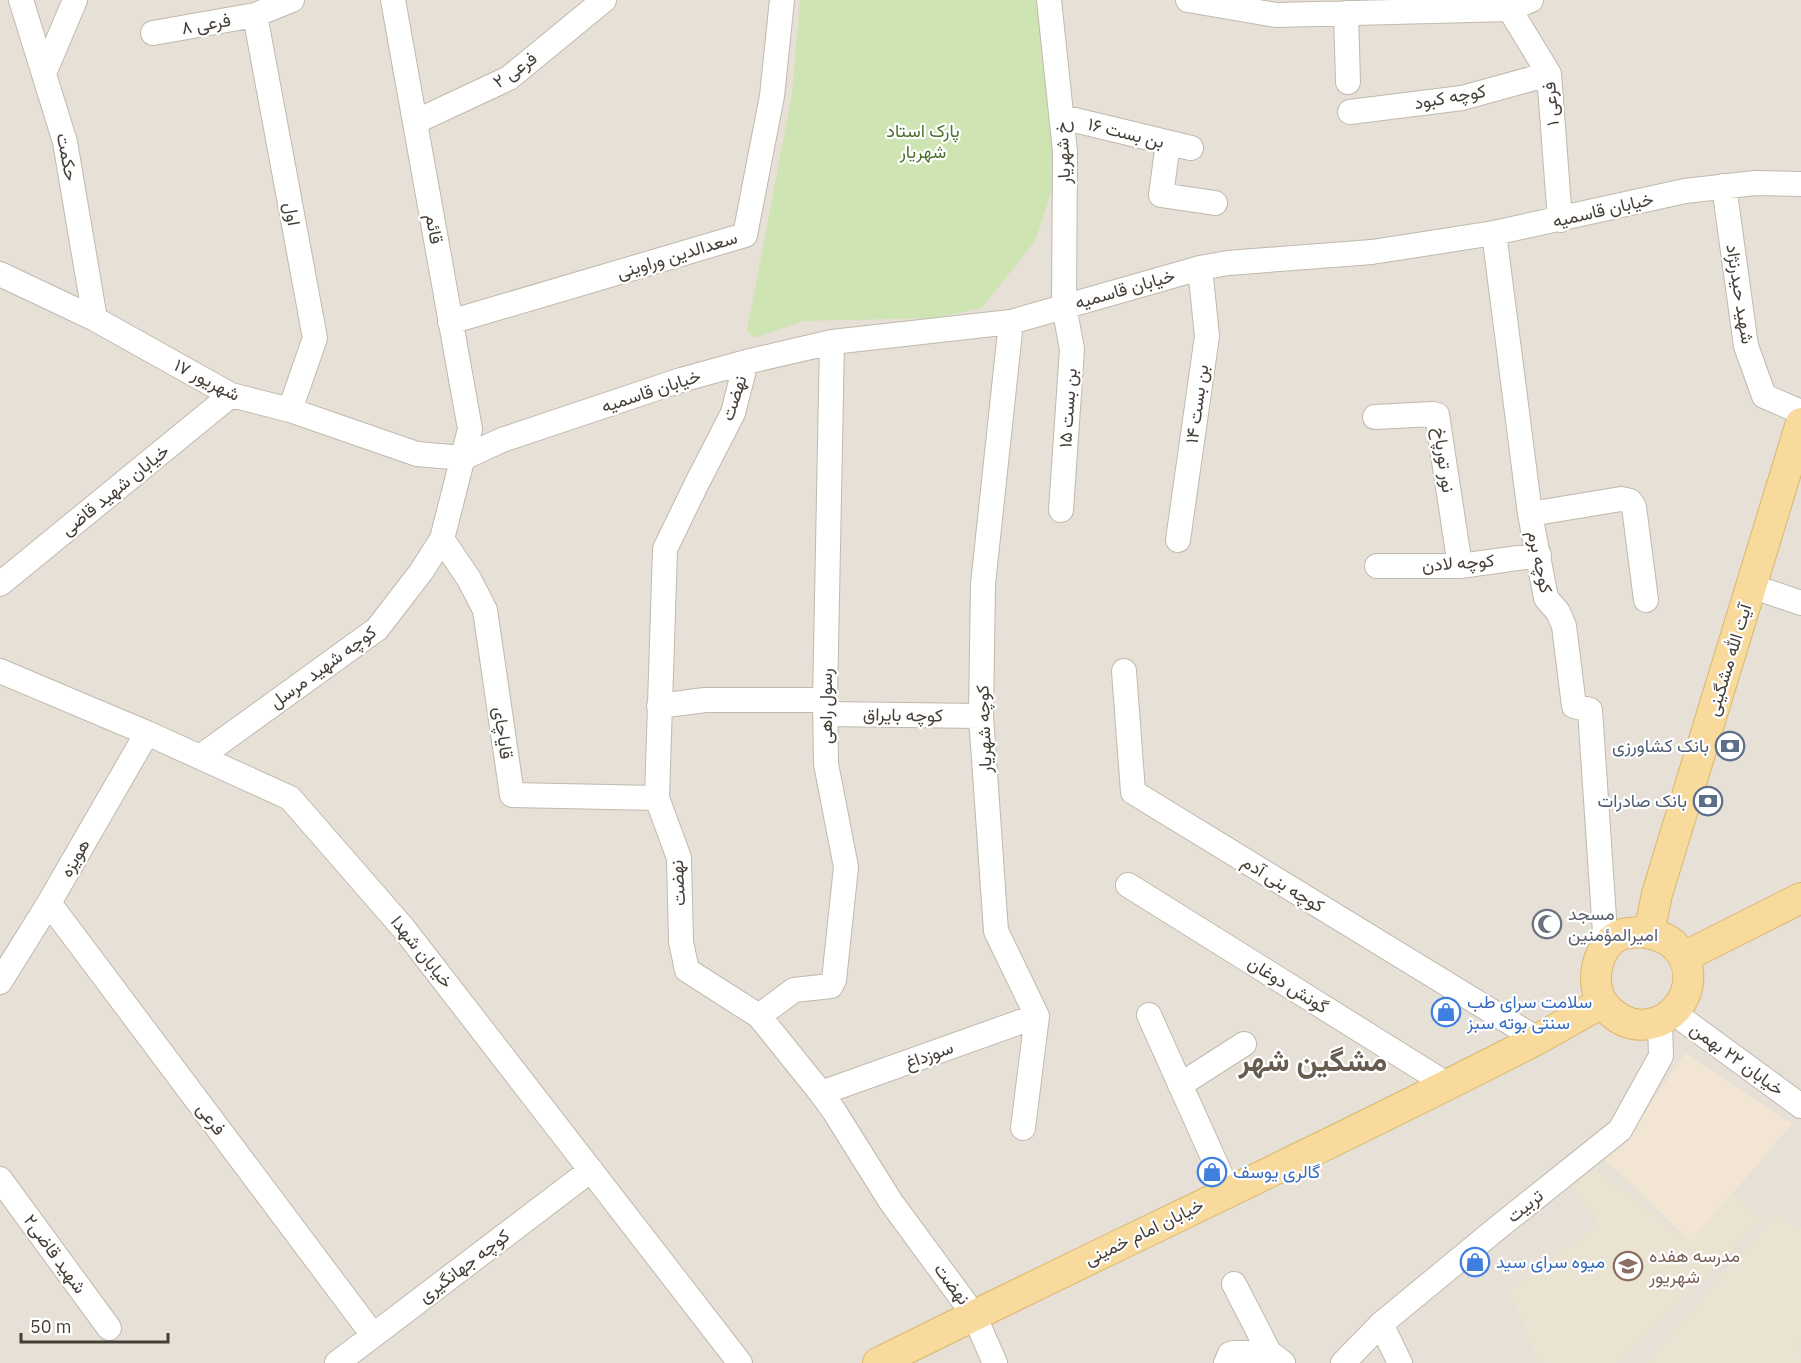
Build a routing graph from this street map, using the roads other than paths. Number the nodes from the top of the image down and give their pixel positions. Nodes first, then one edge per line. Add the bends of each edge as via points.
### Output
1 (21, 0) edge
2 (75, 0) edge
3 (292, 0) edge
4 (393, 0) edge
5 (604, 0) edge
6 (782, 0) edge
7 (1049, 0) edge
8 (1188, 0) edge
9 (1515, 3) edge
10 (1346, 13) junction
11 (255, 15) junction
12 (153, 33) dead end
13 (45, 71) junction
14 (1549, 74) junction
15 (1348, 82) dead end
16 (1350, 112) dead end
17 (1062, 117) junction
18 (416, 122) junction
19 (1801, 184) edge
20 (1724, 186) junction
21 (1215, 203) dead end
22 (1560, 220) junction
23 (1494, 233) junction
24 (1200, 268) junction
25 (0, 274) edge
26 (1064, 306) junction
27 (95, 319) junction
28 (450, 322) junction
29 (1011, 322) junction
30 (832, 342) junction
31 (746, 362) junction
32 (231, 395) junction
33 (290, 410) junction
34 (1801, 412) edge
35 (1375, 417) dead end
36 (1799, 440) edge
37 (463, 458) junction
38 (1060, 510) dead end
39 (1530, 514) junction
40 (442, 539) junction
41 (1178, 540) dead end
42 (1539, 555) junction
43 (1377, 566) dead end
44 (1460, 566) junction
45 (0, 584) edge
46 (1751, 586) junction
47 (1646, 600) dead end
48 (1801, 603) edge
49 (0, 671) edge
50 (1124, 671) dead end
51 (659, 706) junction
52 (825, 707) junction
53 (981, 716) junction
54 (147, 734) junction
55 (200, 757) junction
56 (657, 798) junction
57 (1128, 885) dead end
58 (1801, 898) edge
59 (49, 903) junction
60 (1649, 933) junction
61 (1606, 948) junction
62 (1684, 957) junction
63 (0, 982) edge
64 (1602, 1003) junction
65 (1149, 1015) dead end
66 (759, 1016) junction
67 (1037, 1016) junction
68 (1667, 1017) junction
69 (1537, 1039) junction
70 (1244, 1044) dead end
71 (1180, 1085) junction
72 (1448, 1085) junction
73 (820, 1093) junction
74 (1801, 1106) edge
75 (1023, 1128) dead end
76 (591, 1170) junction
77 (0, 1179) edge
78 (1228, 1191) junction
79 (1234, 1284) dead end
80 (975, 1315) junction
81 (1381, 1324) junction
82 (109, 1328) dead end
83 (373, 1335) junction
84 (1276, 1358) edge
85 (338, 1363) edge
86 (740, 1363) edge
87 (878, 1363) edge
88 (995, 1363) edge
89 (1226, 1363) edge
90 (1343, 1363) edge
91 (1400, 1363) edge

1 - 13 street, حکمت
2 - 13 street
3 - 11 street, فرعی ۸
4 - 18 street, قائم
5 - 18 street, فرعی ۲ via 509,78
6 - 28 street, سعدالدین وراوینی via 772,96 745,235
7 - 17 street, خ شهریار
8 - 10 street via 1276,15
9 - 10 street
9 - 14 street, فرعی ۱
10 - 15 street
11 - 12 street, فرعی ۸
11 - 33 street, اول via 315,338
13 - 27 street, حکمت via 65,142
14 - 16 street, کوچه کبود via 1462,98
14 - 22 street, فرعی ۱
17 - 21 street, بن بست ۱۶ via 1180,146 1161,195
17 - 26 street, خ شهریار
18 - 28 street, قائم
19 - 20 street, خیابان قاسمیه
20 - 22 street, خیابان قاسمیه via 1685,191
20 - 34 street, شهید حیدرنژاد via 1746,346 1764,396
22 - 23 street, خیابان قاسمیه
23 - 24 street, خیابان قاسمیه via 1372,252
23 - 39 street, کوچه برم
24 - 26 street, خیابان قاسمیه
24 - 41 street, بن بست ۱۴ via 1207,336
25 - 27 street, ۱۷ شهریور
26 - 29 street, خیابان قاسمیه
26 - 38 street, بن بست ۱۵ via 1072,349
27 - 32 street, ۱۷ شهریور
28 - 37 street, قائم via 470,429
29 - 30 street, خیابان قاسمیه
29 - 53 street, کوچه شهریار via 983,584
30 - 31 street, خیابان قاسمیه
30 - 52 street, رسول راهی
31 - 37 street, خیابان قاسمیه via 502,440
31 - 51 street, نهضت via 733,413 665,549
32 - 33 street, ۱۷ شهریور
32 - 45 street, خیابان شهید قاضی
33 - 37 street, ۱۷ شهریور via 417,454
35 - 44 street, نور تورپاخ via 1437,415
36 - 46 main road, آیت الله مشگینی
37 - 40 street, کوچه شهید مرسل
39 - 42 street, کوچه برم
39 - 47 street via 1621,498 1630,501
40 - 55 street, کوچه شهید مرسل via 377,629
40 - 56 street, قایاچای via 485,610 512,795
42 - 44 street, کوچه لادن
42 - 61 street, کوچه برم via 1546,598 1564,626 1574,706 1590,710
43 - 44 street, کوچه لادن
46 - 48 street
46 - 60 main road, آیت الله مشگینی
49 - 54 street, خیابان شهدا
50 - 69 street, کوچه بنی آدم via 1133,792
51 - 52 street, کوچه بایراق via 705,700
51 - 56 street, نهضت
52 - 53 street, کوچه بایراق
52 - 66 street, رسول راهی via 826,764 846,867 834,981 826,988 794,990
53 - 67 street, کوچه شهریار via 996,931
54 - 55 street, خیابان شهدا
54 - 59 street, هویزه
55 - 76 street, خیابان شهدا via 290,798 404,929
56 - 66 street, نهضت via 679,858 681,942 687,970
57 - 72 street, گونش دوغان
58 - 62 main road
59 - 63 street, هویزه
59 - 83 street, فرعی
60 - 61 main road via 1620,935
60 - 62 main road via 1675,945
61 - 64 main road via 1595,973
62 - 68 main road via 1688,989 1682,1004
64 - 68 main road via 1626,1023 1640,1025
64 - 69 main road, خیابان امام خمینی
65 - 71 street
66 - 73 street, نهضت
67 - 73 street, سوزداغ
67 - 75 street
68 - 74 street, خیابان ۲۲ بهمن
68 - 81 street, تربیت via 1661,1056 1620,1130
69 - 72 main road, خیابان امام خمینی
70 - 71 street
71 - 78 street
72 - 78 main road, خیابان امام خمینی
73 - 80 street, نهضت via 891,1202
76 - 83 street, کوچه جهانگیری
76 - 86 street, خیابان شهدا
77 - 82 street, شهید قاضی۲
78 - 80 main road, خیابان امام خمینی
79 - 84 street
80 - 87 main road, خیابان امام خمینی
80 - 88 street, نهضت
81 - 90 street, تربیت
81 - 91 street
83 - 85 street, کوچه جهانگیری
84 - 89 street via 1234,1353

